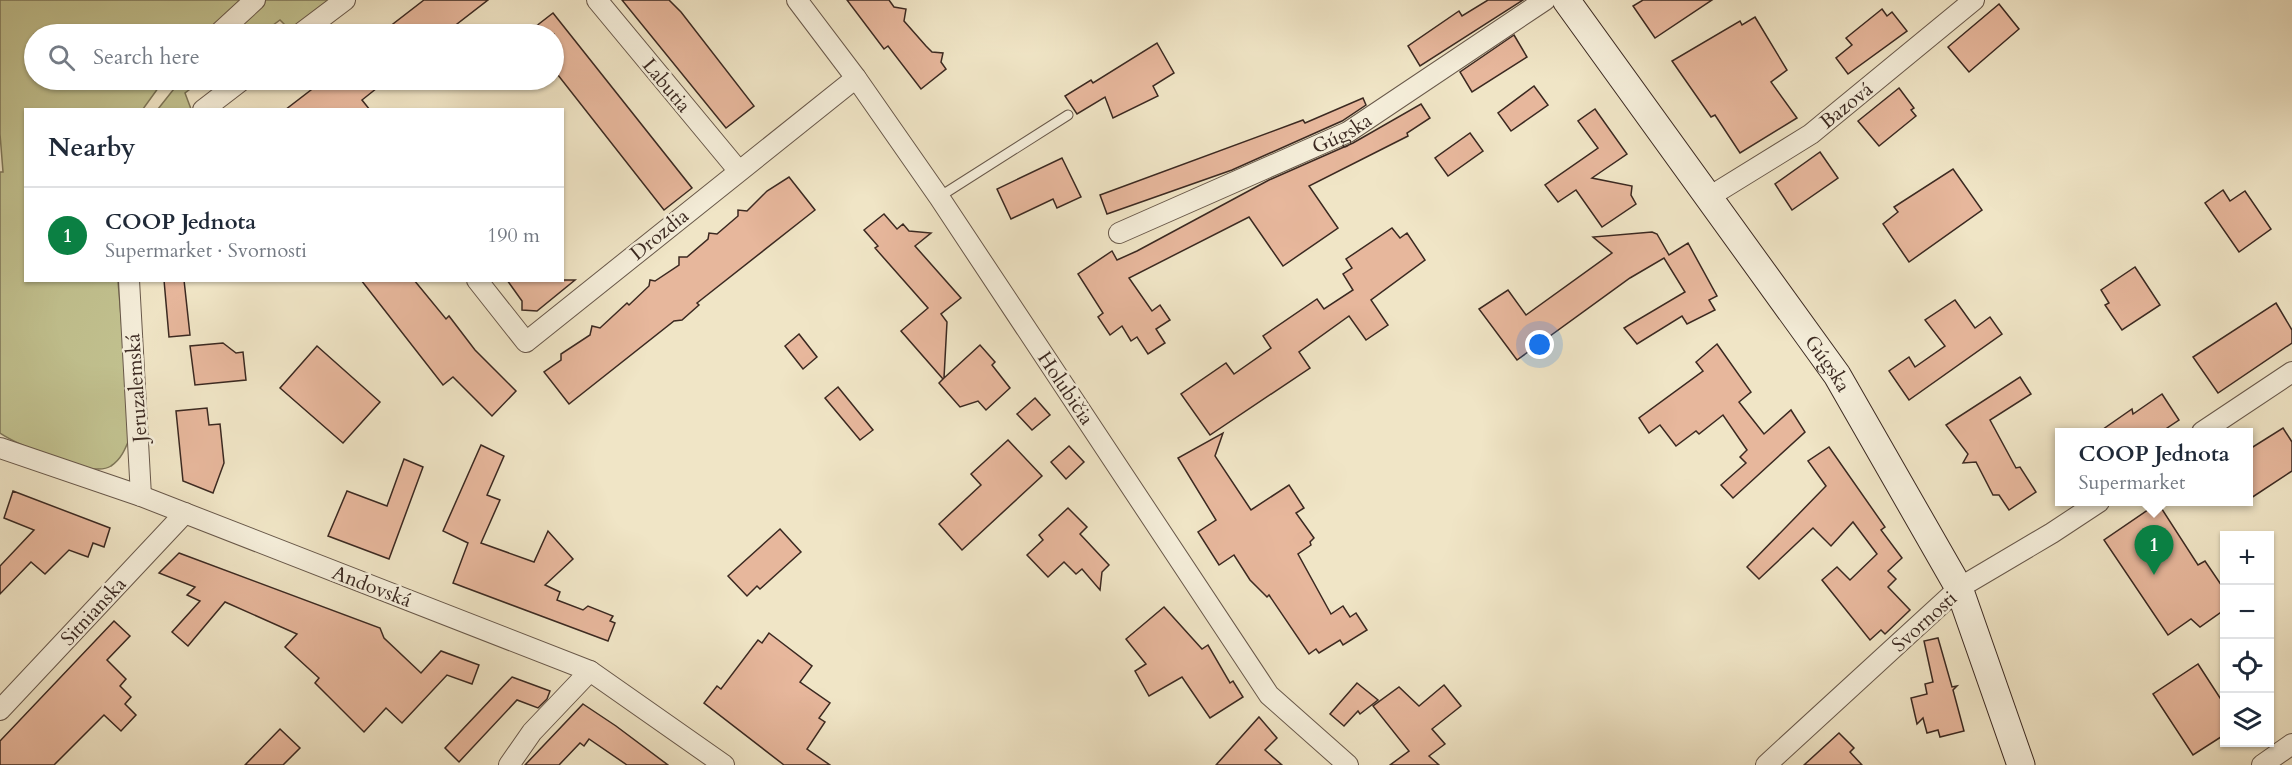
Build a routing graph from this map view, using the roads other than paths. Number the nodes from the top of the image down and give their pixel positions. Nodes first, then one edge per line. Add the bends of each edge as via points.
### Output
1 (255, 0) edge
2 (345, 0) edge
3 (597, 0) edge
4 (797, 0) edge
5 (1545, 0) edge
6 (1566, 0) edge
7 (1974, 0) edge
8 (229, 24) edge
9 (313, 24) edge
10 (856, 78) junction
11 (229, 90) edge
12 (206, 108) edge
13 (1068, 115) dead end
14 (738, 170) junction
15 (939, 196) junction
16 (1708, 197) junction
17 (1119, 233) dead end
18 (129, 282) edge
19 (479, 282) edge
20 (2292, 372) edge
21 (2208, 428) edge
22 (0, 448) edge
23 (141, 496) junction
24 (2092, 506) edge
25 (185, 513) junction
26 (1959, 588) junction
27 (590, 671) junction
28 (0, 710) edge
29 (2292, 744) edge
30 (509, 765) edge
31 (724, 765) edge
32 (1347, 765) edge
33 (1766, 765) edge
34 (2021, 765) edge
35 (2262, 765) edge

1 - 8 street
2 - 9 street
3 - 14 street, Labutia
4 - 10 street, Holubičia
5 - 17 street, Gúgska via 1348,132
6 - 16 main road, Gúgska
7 - 16 street, Bazová via 1810,134
10 - 14 street, Drozdia
10 - 15 street, Holubičia
11 - 12 street
13 - 15 lane
14 - 19 street, Drozdia via 526,342
15 - 32 street, Holubičia via 1269,695
16 - 26 main road, Gúgska via 1837,375
18 - 23 street, Jeruzalemská
20 - 21 street
22 - 23 street, Andovská
23 - 25 street, Andovská
24 - 26 street, Svornosti
25 - 27 street, Andovská
25 - 28 street, Sitnianska
26 - 33 street, Svornosti
26 - 34 main road, Gúgska
27 - 30 street via 532,732
27 - 31 street, Andovská
29 - 35 street

